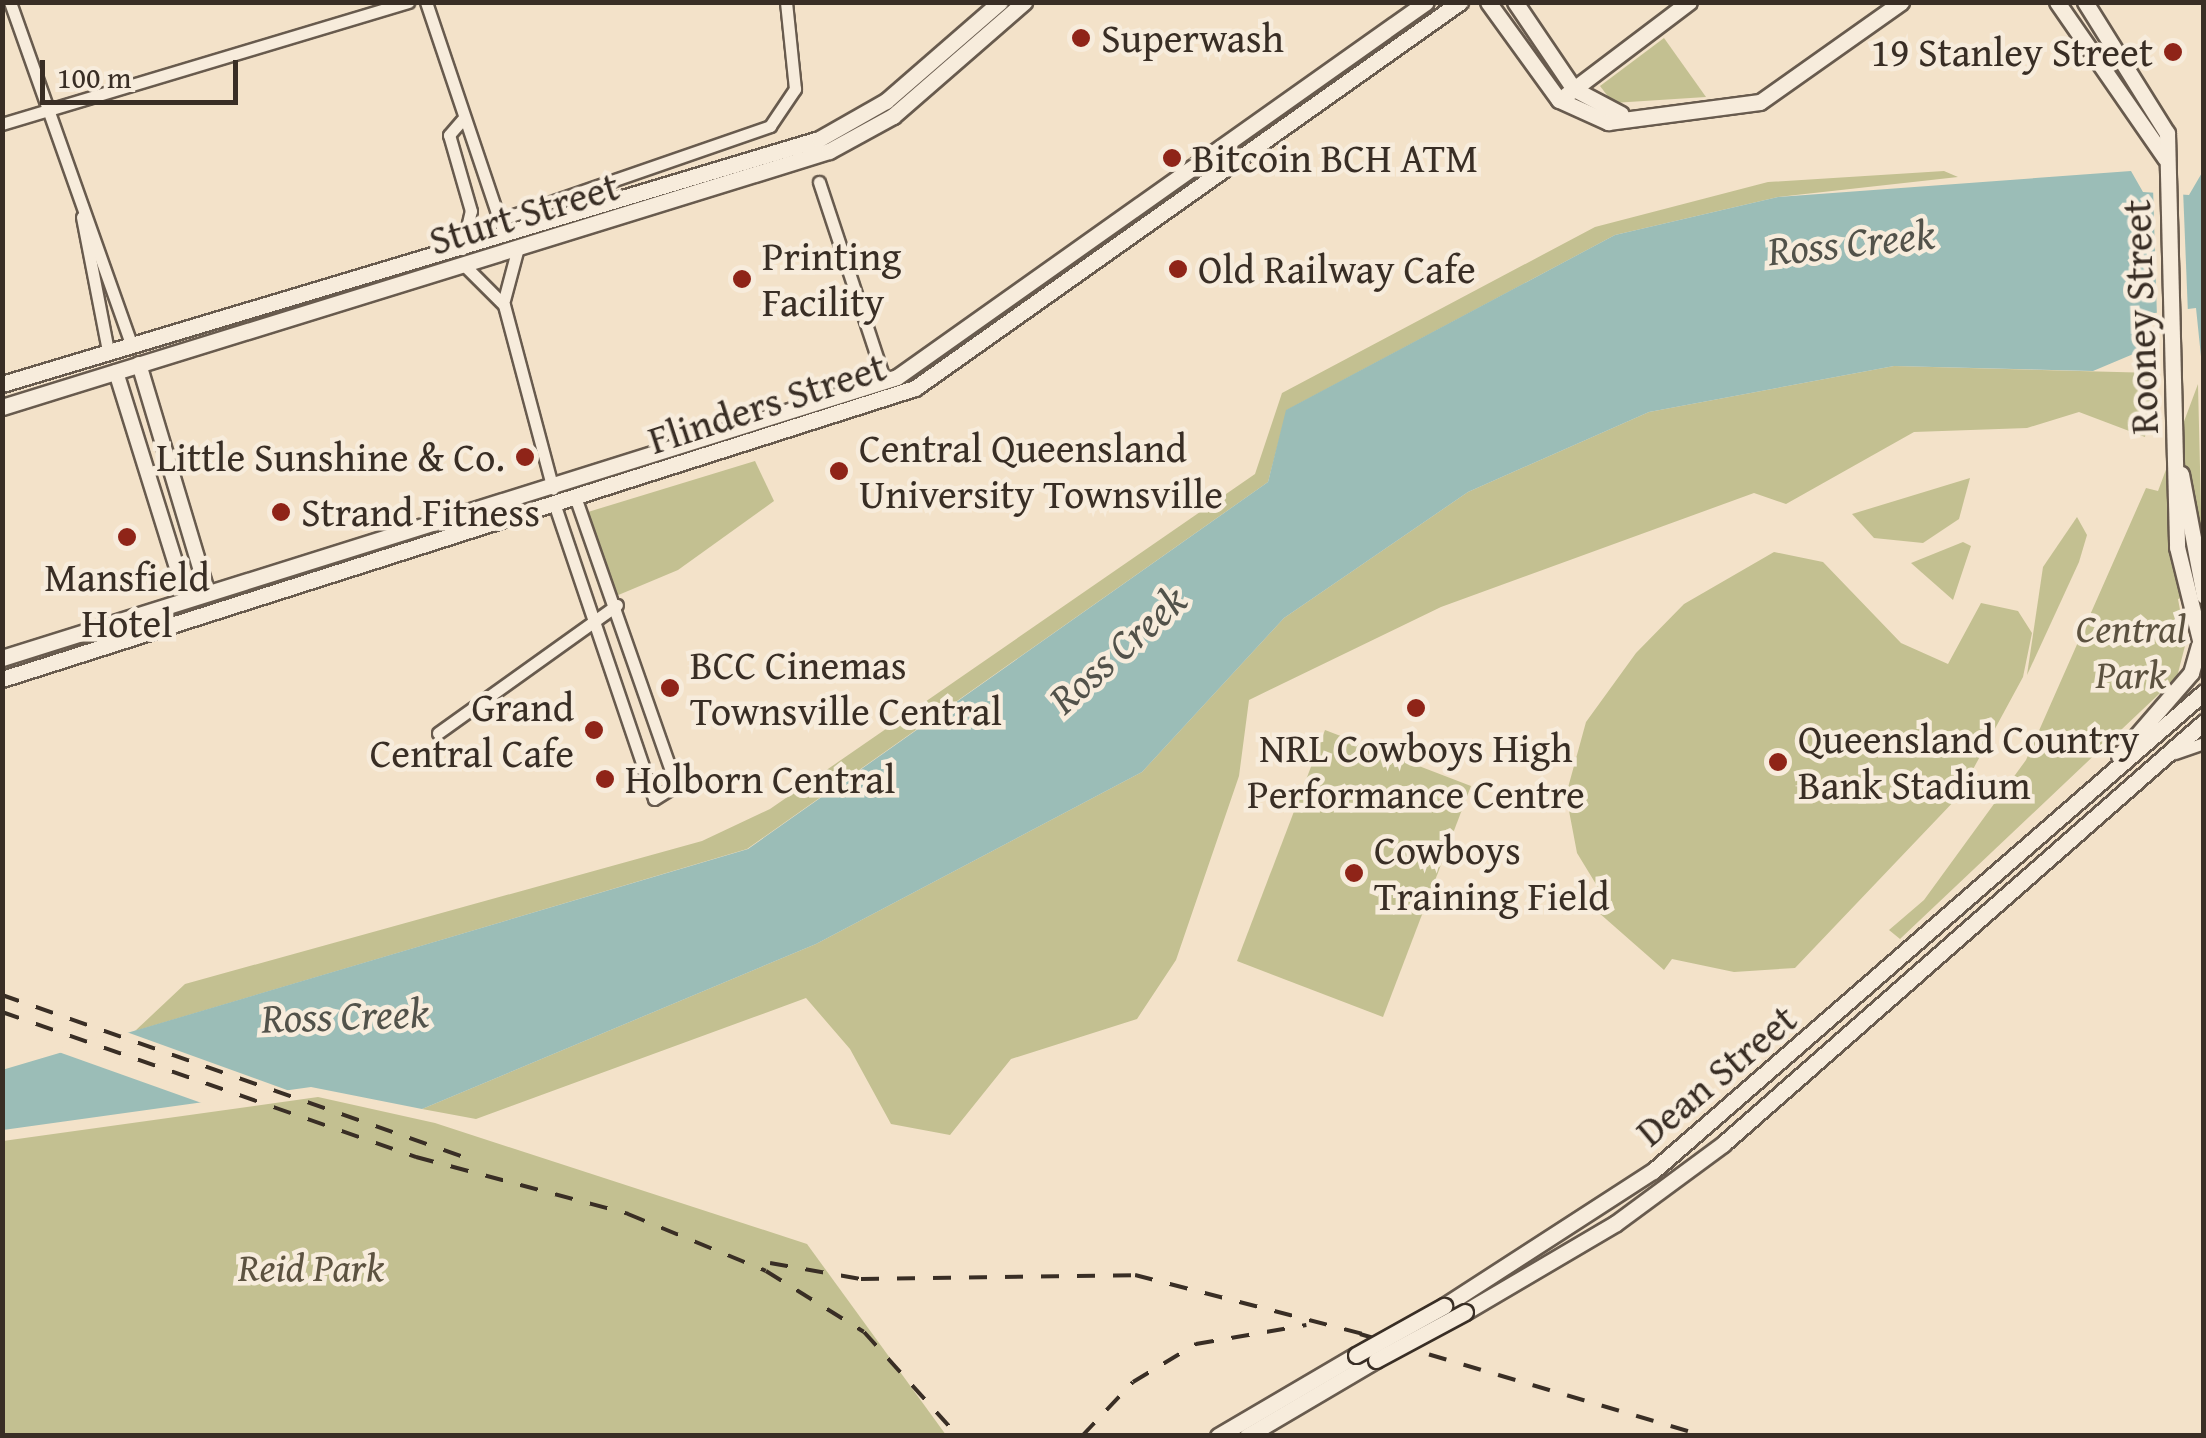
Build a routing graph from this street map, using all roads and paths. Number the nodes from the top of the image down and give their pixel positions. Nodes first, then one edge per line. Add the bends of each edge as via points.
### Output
1 (10, 2) edge
2 (426, 2) edge
3 (786, 2) edge
4 (1000, 2) edge
5 (1024, 2) edge
6 (1426, 2) edge
7 (1460, 2) edge
8 (1488, 2) edge
9 (1515, 2) edge
10 (1689, 2) edge
11 (1901, 2) edge
12 (2057, 2) edge
13 (2085, 2) edge
14 (403, 3) edge
15 (1574, 89) junction
16 (1559, 100) junction
17 (2154, 101) junction
18 (51, 110) junction
19 (2136, 112) junction
20 (1635, 116) junction
21 (463, 119) junction
22 (2, 124) edge
23 (2167, 166) junction
24 (819, 182) dead end
25 (79, 193) junction
26 (471, 211) junction
27 (497, 214) junction
28 (504, 237) junction
29 (518, 251) junction
30 (464, 257) junction
31 (383, 270) junction
32 (388, 288) junction
33 (116, 301) junction
34 (504, 304) junction
35 (98, 308) junction
36 (131, 344) junction
37 (108, 351) junction
38 (968, 356) junction
39 (139, 364) junction
40 (116, 372) junction
41 (885, 381) junction
42 (2, 384) edge
43 (152, 406) junction
44 (2, 407) edge
45 (128, 413) junction
46 (2179, 465) junction
47 (566, 491) junction
48 (555, 506) junction
49 (2197, 563) junction
50 (2204, 579) edge
51 (208, 594) junction
52 (2204, 596) edge
53 (187, 600) junction
54 (616, 605) junction
55 (214, 613) junction
56 (193, 619) junction
57 (591, 622) junction
58 (2201, 650) edge
59 (2, 658) edge
60 (2, 679) edge
61 (2204, 692) edge
62 (2204, 722) edge
63 (438, 733) dead end
64 (2204, 743) edge
65 (2156, 765) junction
66 (2096, 787) junction
67 (1816, 1032) junction
68 (1776, 1068) junction
69 (1808, 1069) junction
70 (1779, 1098) junction
71 (1218, 1436) edge
72 (1247, 1436) edge

1 - 18 street
2 - 21 street
3 - 27 street via 795,90 775,123
4 - 28 main road, Sturt Street via 844,128
5 - 29 main road, Sturt Street via 851,142
6 - 41 main road, Flinders Street via 934,356
7 - 38 main road, Flinders Street
8 - 16 main road
9 - 15 main road
10 - 15 main road
11 - 20 main road via 1760,102
12 - 19 main road
13 - 17 main road
14 - 18 street
15 - 16 main road
15 - 20 main road via 1605,112
16 - 20 main road via 1600,122
17 - 19 main road via 2150,114
17 - 23 main road, Rooney Street
18 - 22 street
18 - 25 street
19 - 23 main road
21 - 26 street via 449,134
21 - 27 street
23 - 46 main road, Rooney Street
24 - 41 street
25 - 33 street
25 - 35 street
26 - 27 street
26 - 30 street
27 - 28 street
28 - 30 main road, Sturt Street
29 - 30 main road, Sturt Street
29 - 34 street via 504,273
30 - 31 main road, Sturt Street
30 - 32 main road, Sturt Street
30 - 34 street
31 - 32 main road
31 - 36 main road, Sturt Street
32 - 39 main road, Sturt Street
33 - 35 street
33 - 36 street
34 - 47 street
35 - 37 street
36 - 37 main road, Sturt Street
36 - 39 main road
37 - 40 main road
37 - 42 main road, Sturt Street
38 - 41 main road via 902,386
38 - 47 main road, Flinders Street via 892,398
39 - 40 main road, Sturt Street
39 - 43 street
40 - 44 main road, Sturt Street
40 - 45 street
41 - 47 main road, Flinders Street
43 - 45 street
43 - 51 street
45 - 53 street
46 - 49 main road, Rooney Street
46 - 58 main road, Rooney Street via 2177,547
47 - 48 main road, Flinders Street
47 - 51 main road, Flinders Street
47 - 54 street
48 - 55 main road, Flinders Street
48 - 57 street
49 - 50 main road
49 - 52 main road, Rooney Street
51 - 53 main road, Flinders Street
51 - 55 main road
53 - 56 main road
53 - 59 main road, Flinders Street
54 - 57 street
54 - 57 street via 673,793 646,795
55 - 56 main road, Flinders Street
56 - 60 main road, Flinders Street
57 - 63 street
58 - 66 main road via 2191,674
61 - 66 main road, Dean Street
62 - 65 main road, Dean Street
64 - 65 street
65 - 69 main road, Dean Street
66 - 67 main road, Dean Street
67 - 68 main road, Dean Street
67 - 69 main road
68 - 69 main road
68 - 70 main road
68 - 71 main road, Dean Street, bridge via 1610,1204
69 - 70 main road, Dean Street
70 - 72 main road, Dean Street, bridge via 1616,1223

